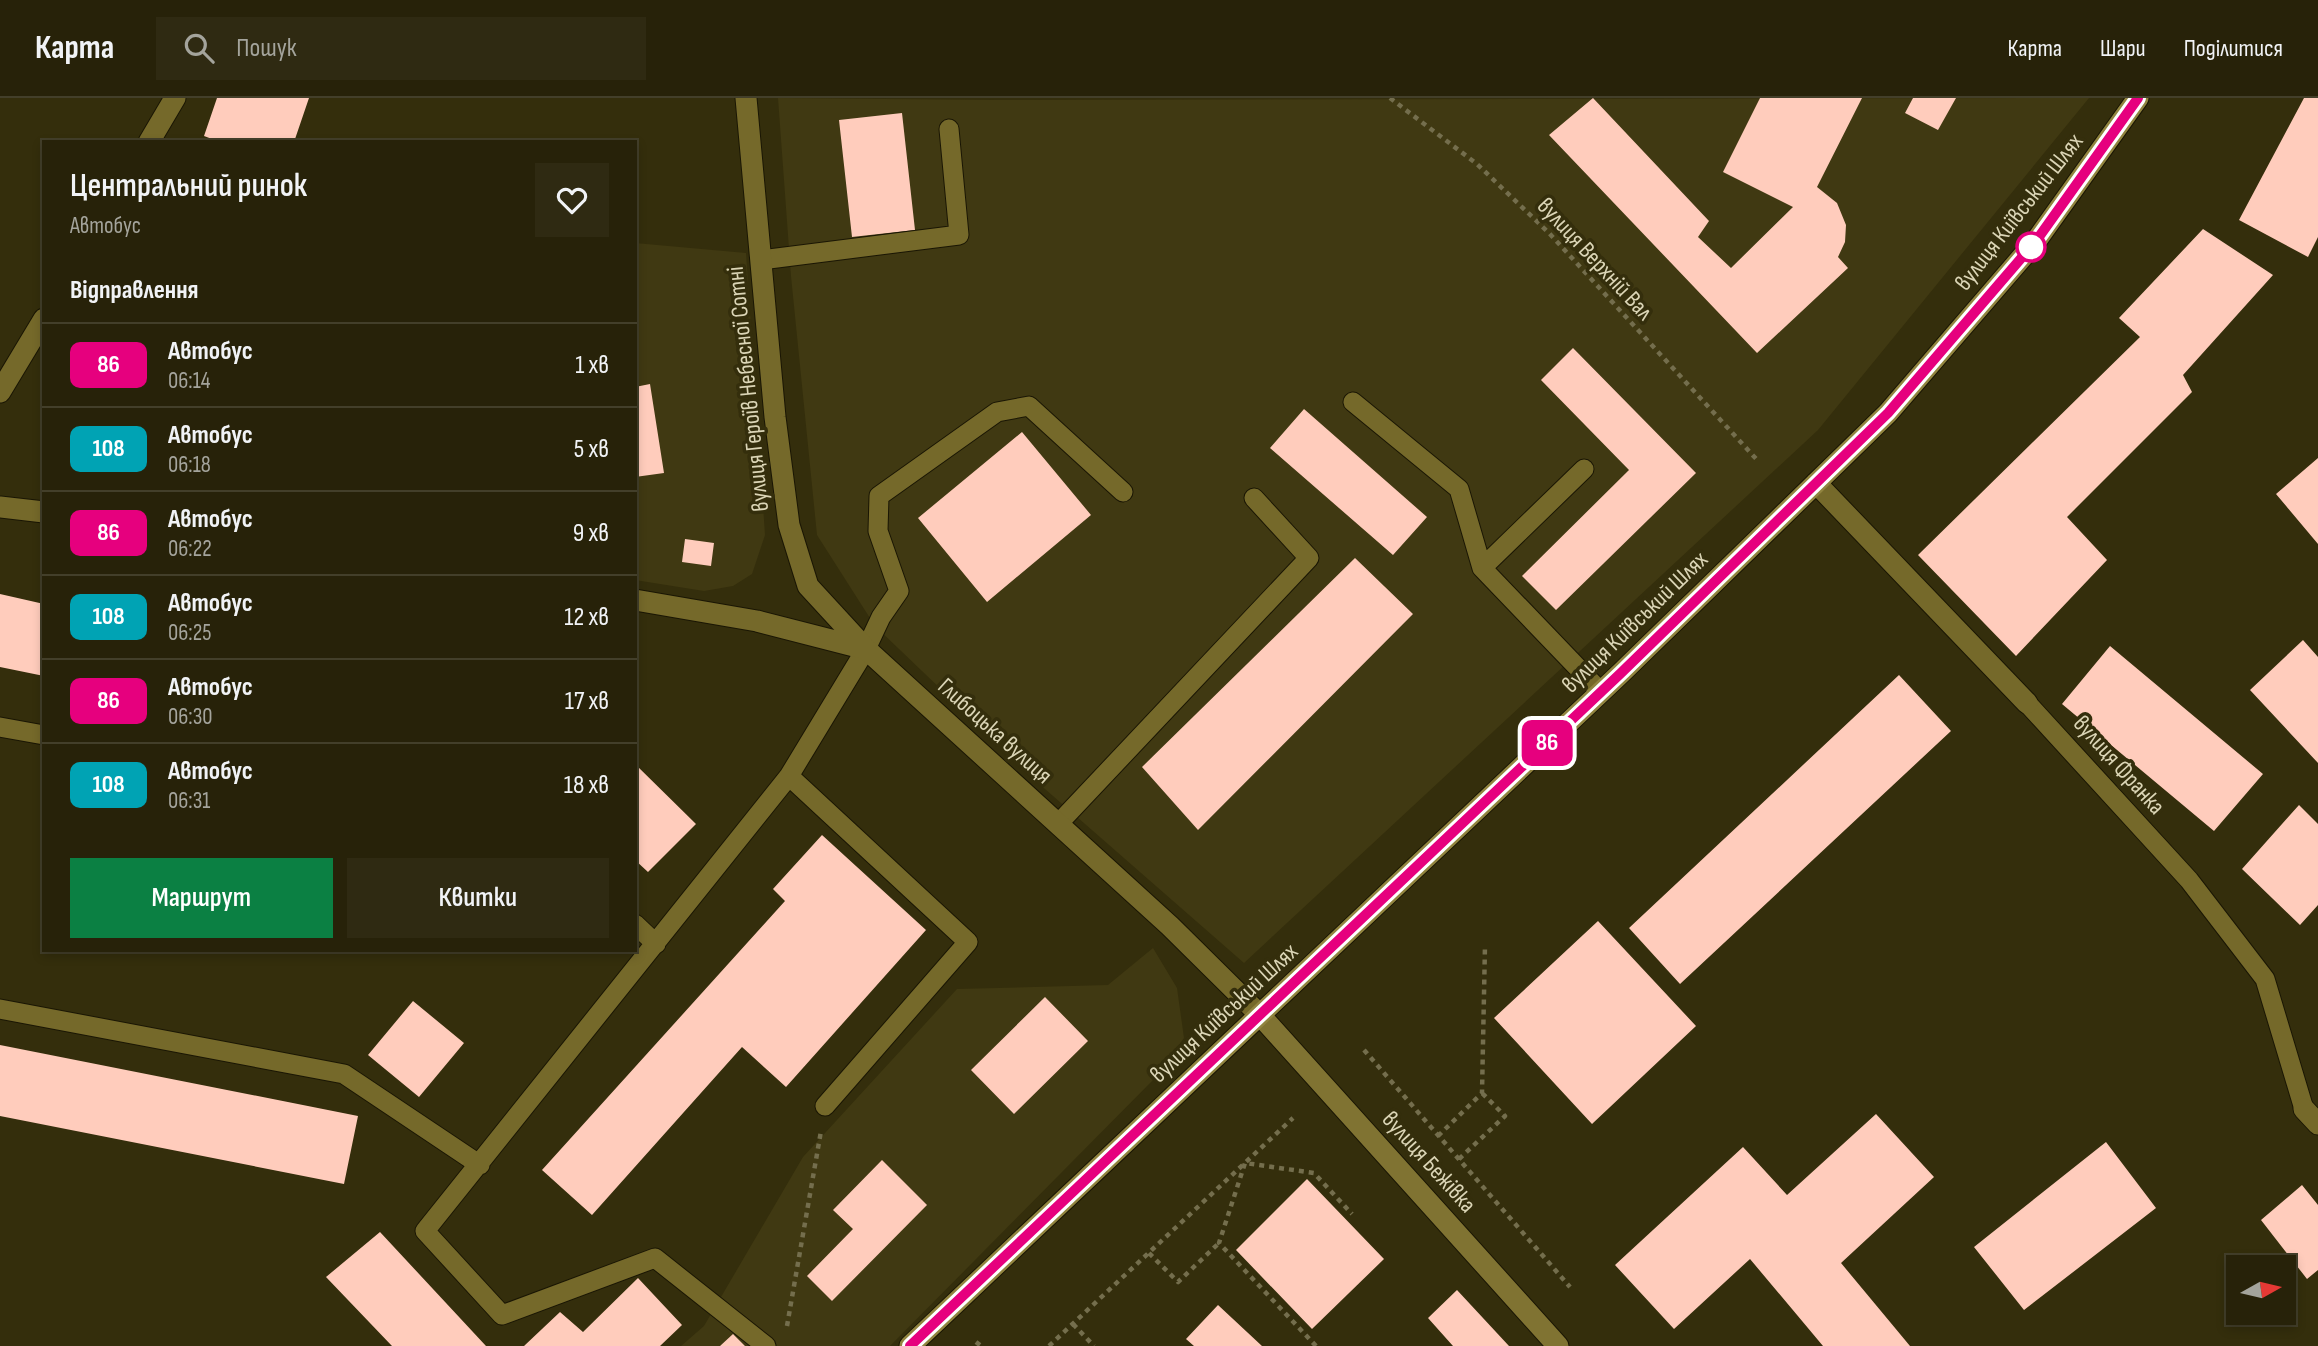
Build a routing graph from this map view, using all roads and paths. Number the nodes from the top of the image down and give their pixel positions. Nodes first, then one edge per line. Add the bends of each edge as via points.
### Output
1 (175, 98) edge
2 (746, 98) edge
3 (1390, 98) edge
4 (2138, 98) edge
5 (949, 129) dead end
6 (150, 140) edge
7 (761, 260) junction
8 (42, 322) edge
9 (0, 392) edge
10 (1353, 402) dead end
11 (1759, 462) dead end
12 (1584, 470) dead end
13 (1816, 483) junction
14 (1123, 492) dead end
15 (1254, 498) dead end
16 (0, 507) edge
17 (42, 512) edge
18 (1482, 568) junction
19 (637, 600) edge
20 (866, 649) junction
21 (1601, 692) junction
22 (2027, 703) joint
23 (0, 727) edge
24 (42, 735) edge
25 (789, 776) junction
26 (1058, 824) junction
27 (637, 926) edge
28 (656, 944) junction
29 (1485, 945) dead end
30 (0, 1009) edge
31 (1260, 1015) junction
32 (1364, 1051) dead end
33 (1482, 1093) junction
34 (825, 1106) joint
35 (2311, 1117) edge
36 (1293, 1118) dead end
37 (1438, 1136) junction
38 (1459, 1160) junction
39 (1245, 1163) junction
40 (480, 1165) junction
41 (1352, 1214) dead end
42 (1219, 1243) junction
43 (1149, 1253) junction
44 (1570, 1287) dead end
45 (1073, 1324) junction
46 (786, 1333) dead end
47 (766, 1346) edge
48 (910, 1346) edge
49 (1049, 1346) edge
50 (1094, 1346) edge
51 (1315, 1346) edge
52 (1558, 1346) edge

1 - 6 street
2 - 7 street, вулиця Героїв Небесної Сотні
3 - 11 path, вулиця Верхній Вал via 1477,164 1549,233
4 - 13 highway, вулиця Київський Шлях via 2036,241 1888,413
5 - 7 lane via 959,235
7 - 20 street, вулиця Героїв Небесної Сотні via 789,525 808,586
8 - 9 street
10 - 18 lane via 1459,489
12 - 18 lane
13 - 21 highway, вулиця Київський Шлях
13 - 22 street, вулиця Франка
14 - 20 lane via 1029,407 997,412 879,496 878,531 899,591 880,617
15 - 26 lane via 1309,558
16 - 17 street
18 - 21 lane
19 - 20 street, Глибоцька вулиця via 757,621
20 - 25 lane
20 - 26 street, Глибоцька вулиця
21 - 31 highway, вулиця Київський Шлях
22 - 35 lane, вулиця Франка via 2189,880 2265,979
23 - 24 lane
25 - 28 lane
25 - 34 lane via 968,942
26 - 31 street, Глибоцька вулиця
27 - 28 lane
28 - 40 lane
29 - 33 path
30 - 40 lane via 344,1074
31 - 48 highway, вулиця Київський Шлях
31 - 52 main road, вулиця Бежівка
32 - 37 path
33 - 37 path
33 - 38 path via 1505,1116
34 - 46 path
36 - 39 path
37 - 38 path
38 - 44 path
39 - 41 path via 1314,1173
39 - 42 path
39 - 43 path
40 - 47 lane via 425,1231 502,1315 655,1258
42 - 43 path via 1178,1282
42 - 51 path
43 - 45 path
45 - 49 path
45 - 50 path

